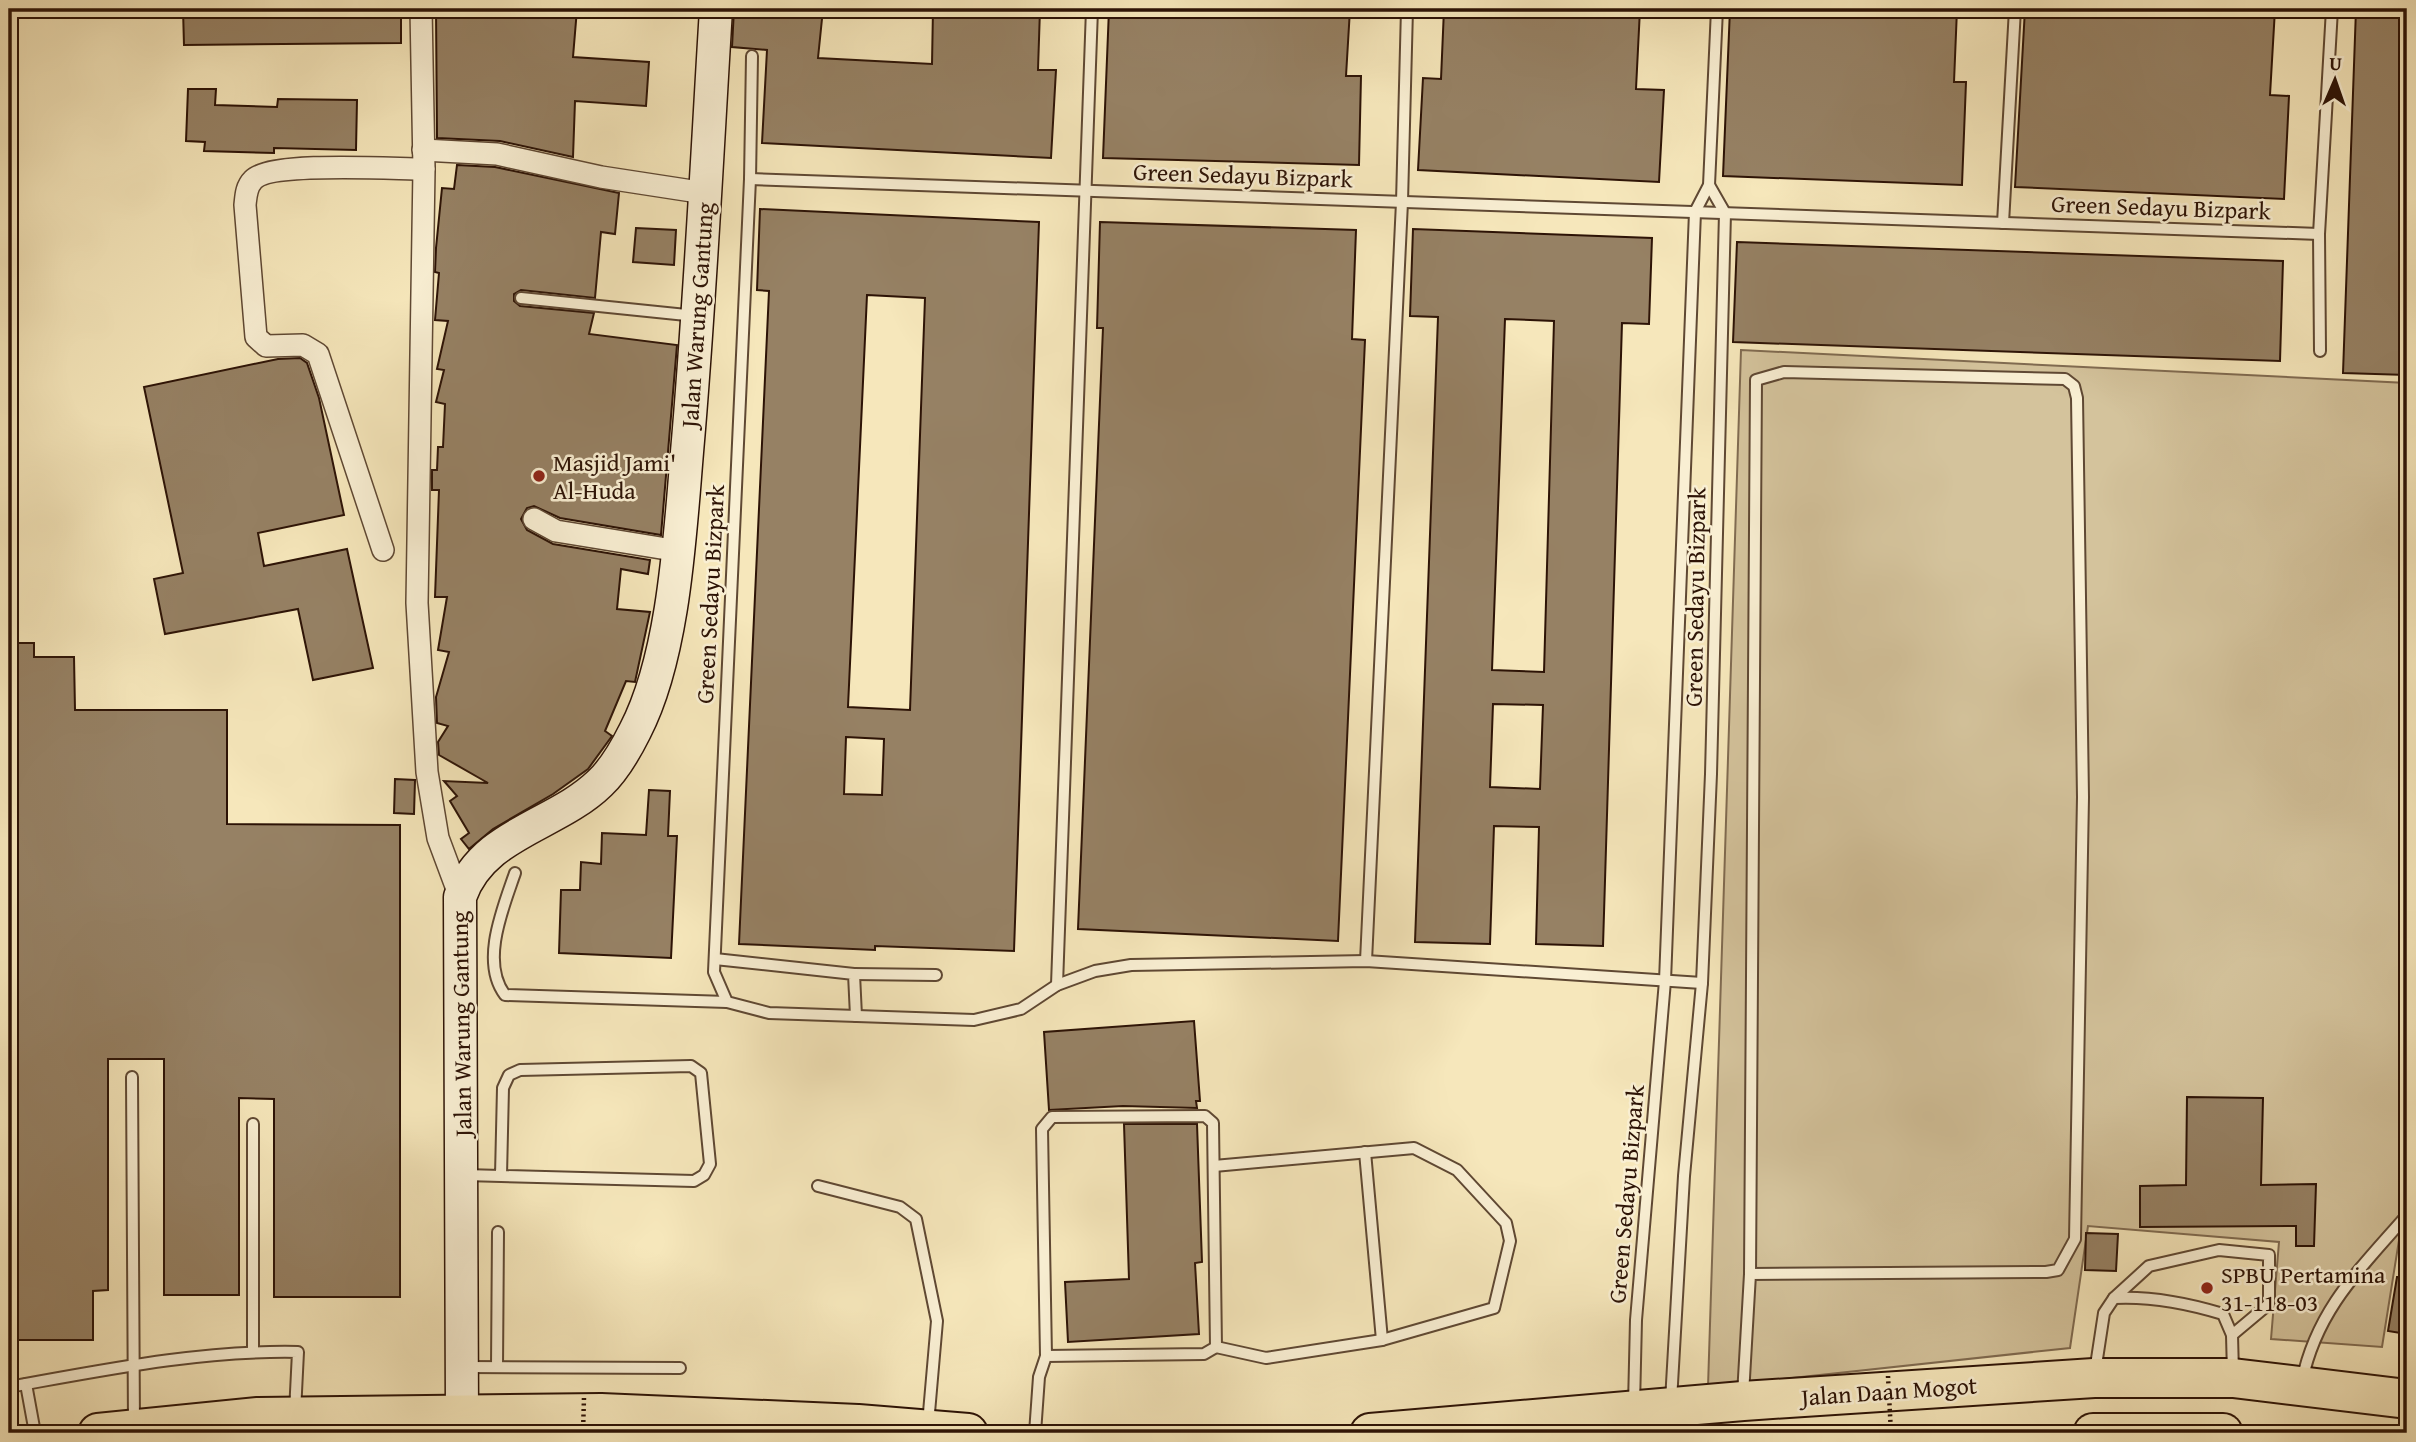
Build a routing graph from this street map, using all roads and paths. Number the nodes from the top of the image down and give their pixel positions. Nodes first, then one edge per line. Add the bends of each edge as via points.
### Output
1 (421, 9) edge
2 (716, 9) edge
3 (1092, 9) edge
4 (1407, 9) edge
5 (1717, 9) edge
6 (2015, 9) edge
7 (2332, 9) edge
8 (752, 56) dead end
9 (423, 160) junction
10 (750, 179) junction
11 (1709, 185) junction
12 (1083, 190) junction
13 (705, 193) junction
14 (1402, 202) junction
15 (1695, 212) junction
16 (1725, 213) junction
17 (2003, 223) junction
18 (2319, 234) junction
19 (521, 298) dead end
20 (699, 317) junction
21 (2320, 351) dead end
22 (534, 519) dead end
23 (383, 550) dead end
24 (679, 551) junction
25 (515, 873) dead end
26 (460, 897) junction
27 (715, 959) junction
28 (1366, 961) junction
29 (853, 974) junction
30 (936, 975) dead end
31 (1665, 981) junction
32 (1702, 983) junction
33 (1057, 985) junction
34 (727, 1002) junction
35 (856, 1016) junction
36 (132, 1077) dead end
37 (253, 1124) dead end
38 (1365, 1152) junction
39 (1214, 1166) junction
40 (463, 1175) junction
41 (500, 1175) junction
42 (818, 1186) dead end
43 (2407, 1215) edge
44 (498, 1232) dead end
45 (1750, 1274) junction
46 (2114, 1298) junction
47 (2232, 1335) junction
48 (1382, 1340) junction
49 (1216, 1348) junction
50 (253, 1351) junction
51 (1046, 1356) junction
52 (131, 1366) junction
53 (463, 1367) junction
54 (497, 1367) junction
55 (680, 1368) dead end
56 (1888, 1376) dead end
57 (2094, 1378) junction
58 (2233, 1378) junction
59 (26, 1384) junction
60 (2301, 1384) junction
61 (9, 1387) edge
62 (584, 1397) dead end
63 (2407, 1399) edge
64 (1743, 1401) junction
65 (1652, 1409) junction
66 (462, 1415) junction
67 (295, 1416) junction
68 (864, 1429) edge
69 (928, 1429) junction
70 (116, 1431) edge
71 (35, 1433) edge
72 (583, 1433) edge
73 (968, 1433) edge
74 (1035, 1433) edge
75 (1370, 1433) edge
76 (1891, 1433) edge
77 (2093, 1433) edge
78 (2223, 1433) edge

1 - 9 street
2 - 13 street, Jalan Warung Gantung
3 - 12 lane
4 - 14 lane
5 - 11 lane, Green Sedayu Bizpark
6 - 17 lane
7 - 18 lane
8 - 10 lane
9 - 13 street via 497,154
9 - 23 street via 275,169 252,180 245,205 256,337 266,346 303,345 318,354
9 - 26 street via 417,603 427,772 438,838
10 - 12 lane, Green Sedayu Bizpark
10 - 27 lane, Green Sedayu Bizpark
11 - 15 lane, Green Sedayu Bizpark
11 - 16 lane
12 - 14 lane, Green Sedayu Bizpark
12 - 33 lane
13 - 20 street, Jalan Warung Gantung
14 - 15 lane, Green Sedayu Bizpark
14 - 28 lane
15 - 16 lane, Green Sedayu Bizpark
15 - 31 lane, Green Sedayu Bizpark
16 - 17 lane, Green Sedayu Bizpark
16 - 32 lane, Green Sedayu Bizpark
17 - 18 lane, Green Sedayu Bizpark
18 - 21 lane
19 - 20 lane
20 - 24 street, Jalan Warung Gantung
22 - 24 street via 556,531
24 - 26 street, Jalan Warung Gantung via 655,678 636,730 619,759 601,783 582,797 496,848 466,879
25 - 34 lane via 500,914 494,959 497,984 505,995
26 - 40 street, Jalan Warung Gantung
27 - 29 lane
27 - 34 lane, Green Sedayu Bizpark via 714,972
28 - 31 lane
28 - 33 lane via 1131,965 1095,971
29 - 30 lane
29 - 35 lane
31 - 32 lane
31 - 65 lane, Green Sedayu Bizpark via 1636,1320
32 - 65 lane, Green Sedayu Bizpark via 1684,1176
33 - 35 lane via 1021,1009 974,1020
34 - 35 lane via 769,1013
36 - 52 lane
37 - 50 lane
38 - 39 lane
38 - 48 lane
38 - 48 lane via 1414,1148 1457,1170 1506,1223 1510,1241 1494,1308
39 - 49 lane
39 - 51 lane via 1213,1123 1205,1116 1052,1117 1042,1129
40 - 41 lane
40 - 53 street, Jalan Warung Gantung
41 - 41 lane via 503,1087 509,1075 520,1070 691,1066 701,1073 710,1164 694,1181
42 - 69 lane via 900,1207 916,1219 937,1321
43 - 60 lane via 2341,1290 2308,1348
44 - 54 lane
45 - 45 lane via 2046,1272 2058,1270 2075,1239 2083,797 2077,398 2066,379 1784,372 1756,380
45 - 64 lane
46 - 47 lane via 2140,1296 2223,1314
46 - 47 lane via 2149,1266 2219,1250 2269,1255 2269,1304
46 - 57 lane via 2104,1313
47 - 58 lane
48 - 49 lane via 1266,1358
49 - 51 lane via 1204,1354
50 - 52 lane
50 - 67 lane via 298,1352
51 - 74 lane via 1039,1377
52 - 59 lane
52 - 70 lane
53 - 54 lane
53 - 66 street, Jalan Warung Gantung
54 - 55 lane
56 - 76 path, bridge
57 - 58 highway, Jalan Daan Mogot
57 - 64 highway, Jalan Daan Mogot
58 - 60 highway, Jalan Daan Mogot
59 - 61 lane
59 - 71 lane
60 - 63 highway, Jalan Daan Mogot
62 - 72 path, bridge
64 - 65 highway, Jalan Daan Mogot
65 - 75 highway, Jalan Daan Mogot
66 - 67 highway
66 - 68 highway via 625,1414
67 - 70 highway
68 - 69 highway
69 - 73 highway
77 - 78 highway

